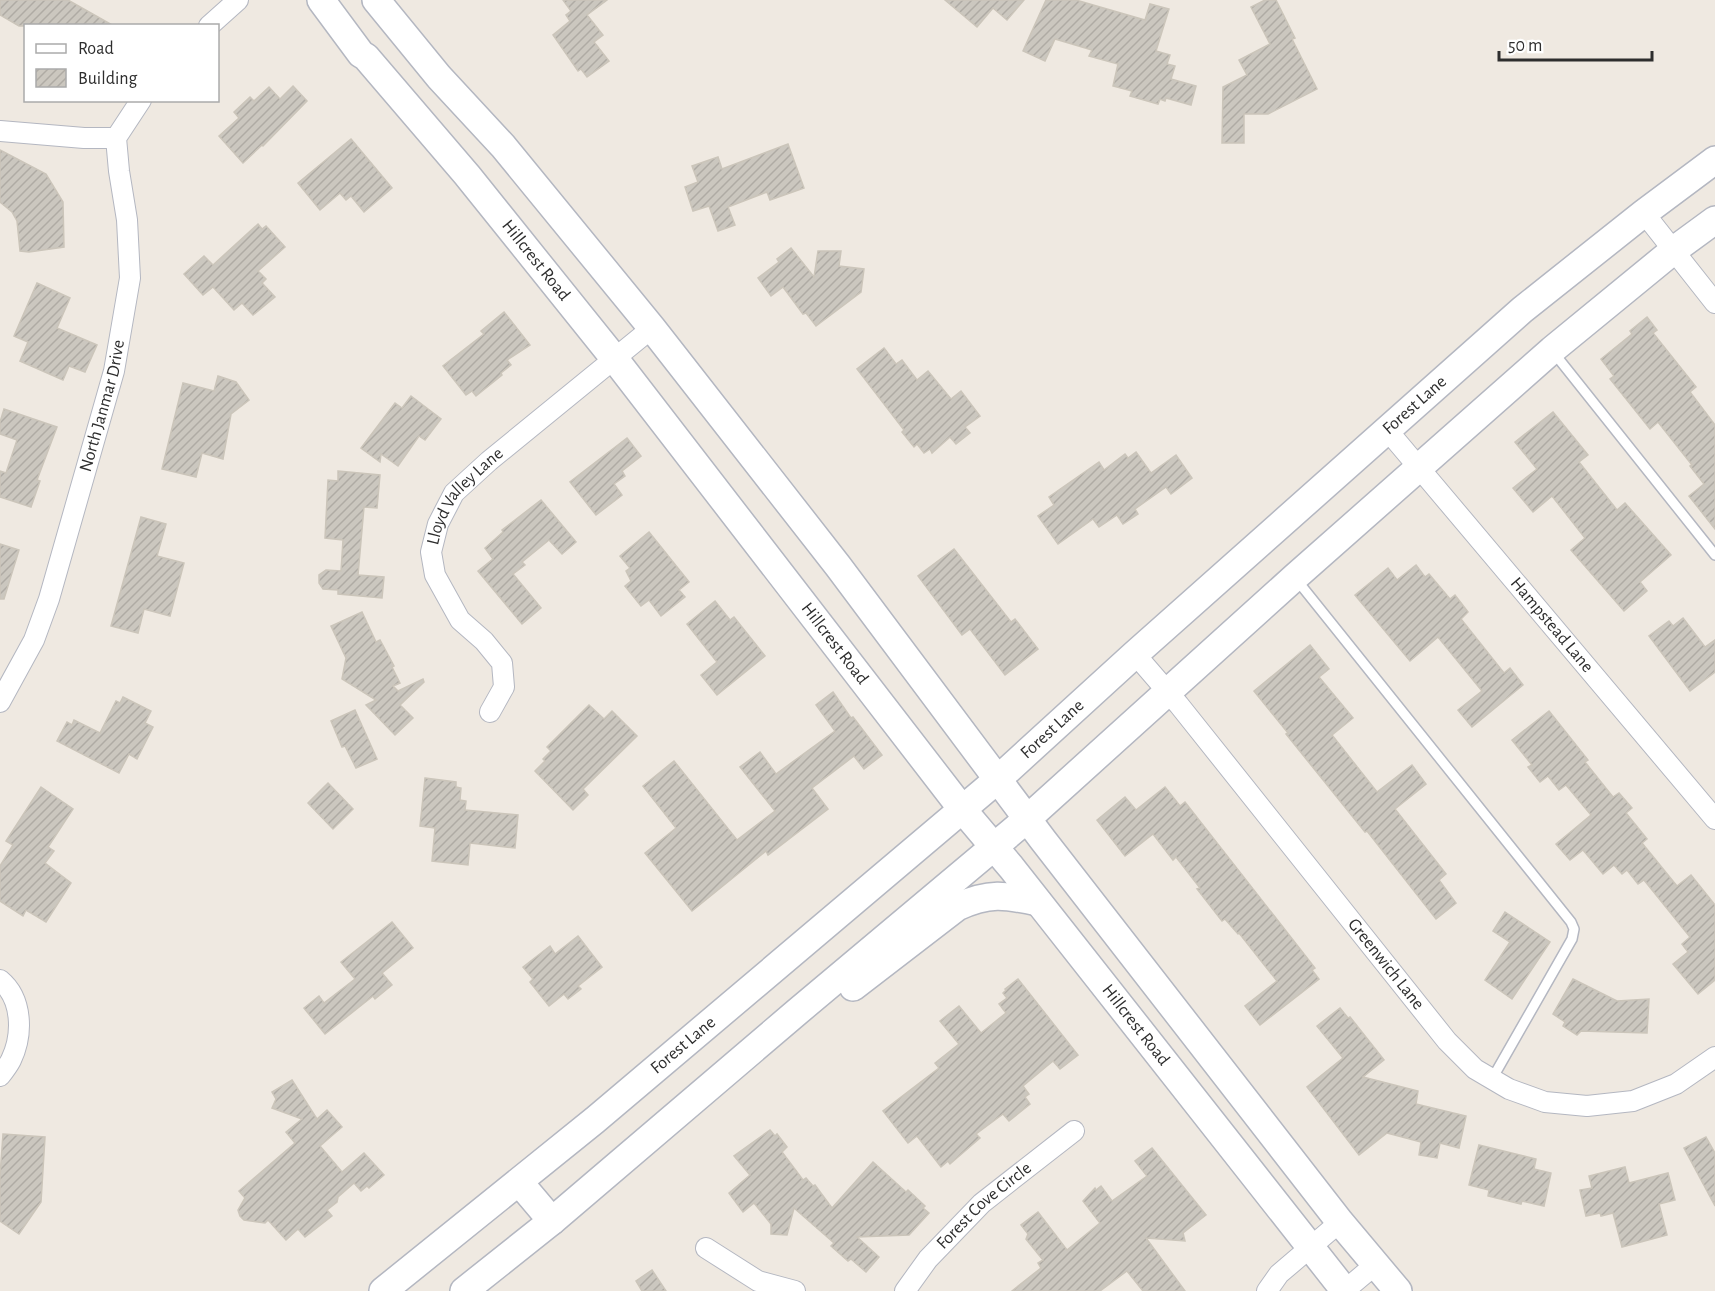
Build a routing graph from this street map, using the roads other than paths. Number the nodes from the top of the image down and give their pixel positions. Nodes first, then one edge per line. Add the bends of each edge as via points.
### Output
1 (238, 0) edge
2 (321, 0) edge
3 (376, 0) edge
4 (211, 24) edge
5 (140, 102) edge
6 (0, 131) edge
7 (116, 138) junction
8 (1715, 160) edge
9 (1644, 213) junction
10 (1715, 220) edge
11 (1674, 250) junction
12 (1715, 303) edge
13 (652, 328) junction
14 (1552, 350) junction
15 (614, 358) junction
16 (1388, 431) junction
17 (1420, 467) junction
18 (1715, 555) edge
19 (1294, 577) junction
20 (1136, 654) junction
21 (1167, 692) junction
22 (0, 702) edge
23 (490, 712) dead end
24 (997, 780) junction
25 (962, 808) junction
26 (1028, 819) junction
27 (1715, 819) edge
28 (995, 847) junction
29 (1038, 902) junction
30 (0, 980) edge
31 (797, 1012) junction
32 (1715, 1056) edge
33 (0, 1076) edge
34 (1492, 1080) junction
35 (1074, 1131) dead end
36 (519, 1182) junction
37 (552, 1221) junction
38 (1340, 1222) junction
39 (1310, 1247) junction
40 (706, 1248) dead end
41 (1376, 1264) junction
42 (383, 1291) edge
43 (464, 1291) edge
44 (795, 1291) edge
45 (905, 1291) edge
46 (1267, 1291) edge
47 (1344, 1291) edge
48 (1398, 1291) edge

1 - 4 street
2 - 15 main road, Hillcrest Road via 361,54 467,176
3 - 13 main road via 439,77 503,146
5 - 7 street
6 - 7 street
7 - 22 street, North Janmar Drive via 130,278 114,370 49,599 34,640
8 - 9 main road, Forest Lane
9 - 11 street
9 - 16 main road, Forest Lane via 1522,310
10 - 11 main road
11 - 12 street
11 - 14 main road
13 - 15 street, Lloyd Valley Lane
13 - 24 main road via 824,548
14 - 17 main road
14 - 18 lane
15 - 23 street, Lloyd Valley Lane via 454,493 438,524 431,552 435,575 460,620 502,663 504,687
15 - 25 main road, Hillcrest Road
16 - 17 street, Hampstead Lane
16 - 20 main road, Forest Lane
17 - 19 main road
17 - 27 street, Hampstead Lane
19 - 21 main road
19 - 34 lane via 1574,929 1572,939
20 - 21 street, Greenwich Lane
20 - 24 main road, Forest Lane
21 - 26 main road
21 - 34 street, Greenwich Lane via 1446,1041
24 - 25 main road, Forest Lane
24 - 26 main road
25 - 28 main road, Hillcrest Road
25 - 36 main road, Forest Lane
26 - 28 main road
26 - 38 main road
28 - 29 main road, Hillcrest Road
28 - 31 main road
29 - 31 main road via 992,895 974,899 957,907 856,986
29 - 39 main road, Hillcrest Road
30 - 33 street via 14,998 19,1014 11,1059
31 - 37 main road
32 - 34 street, Greenwich Lane via 1676,1084 1633,1101 1587,1106 1545,1102
35 - 45 street, Forest Cove Circle via 982,1203 928,1259
36 - 37 main road
36 - 42 main road, Forest Lane
37 - 43 main road
38 - 39 street
38 - 41 main road
39 - 46 street via 1279,1274
39 - 47 main road, Hillcrest Road
40 - 44 street via 758,1281
41 - 47 street
41 - 48 main road

